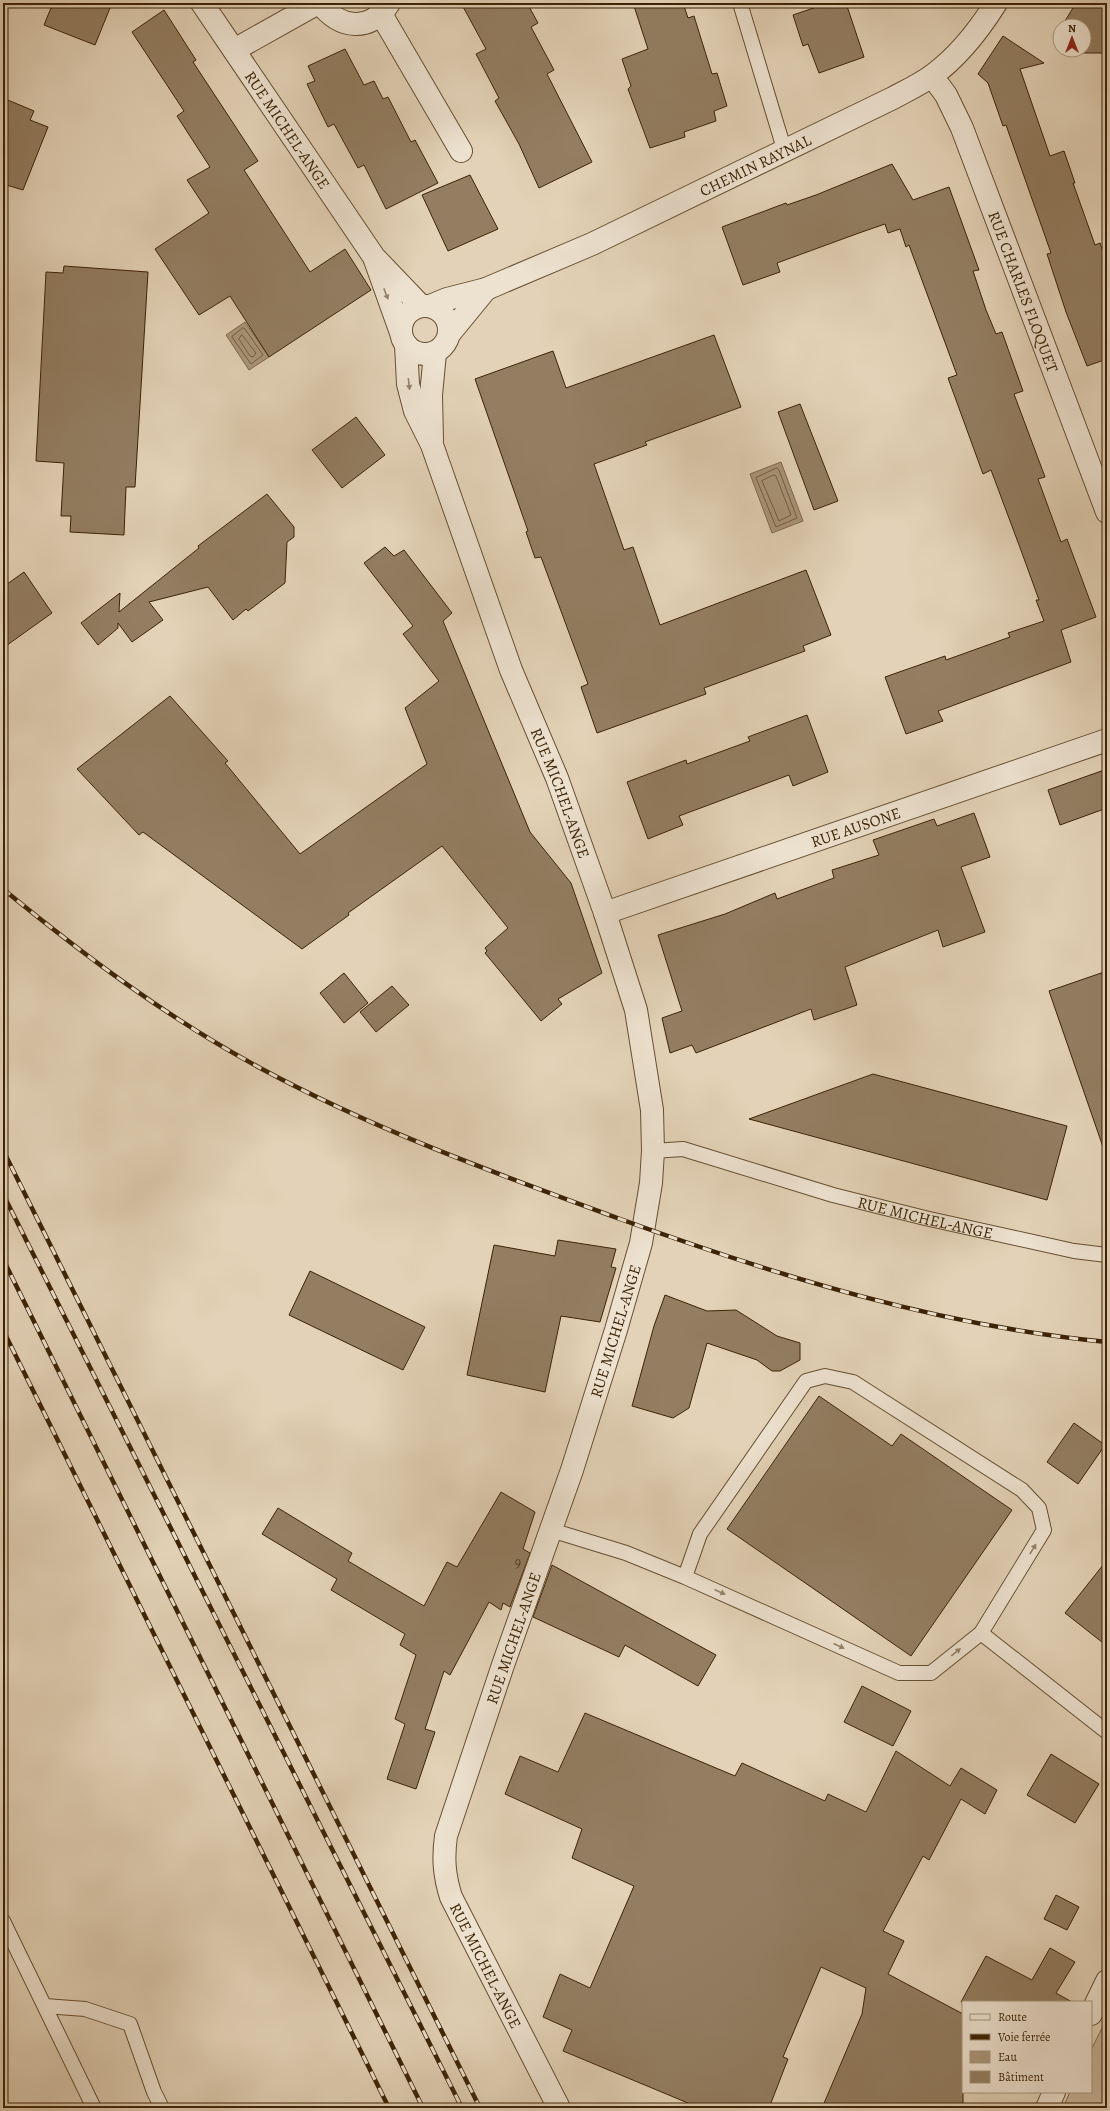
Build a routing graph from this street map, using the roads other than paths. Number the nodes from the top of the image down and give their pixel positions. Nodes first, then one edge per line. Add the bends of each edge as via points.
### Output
1 (202, 3) edge
2 (319, 3) edge
3 (740, 3) edge
4 (996, 3) edge
5 (385, 8) edge
6 (234, 50) junction
7 (932, 76) junction
8 (461, 150) dead end
9 (785, 152) junction
10 (374, 257) junction
11 (486, 289) junction
12 (426, 306) junction
13 (450, 333) junction
14 (403, 338) junction
15 (435, 353) junction
16 (432, 445) junction
17 (1107, 512) edge
18 (1107, 740) edge
19 (605, 913) junction
20 (653, 1151) junction
21 (1107, 1255) edge
22 (551, 1530) junction
23 (685, 1576) junction
24 (981, 1633) junction
25 (1107, 1732) edge
26 (3, 1921) edge
27 (1107, 1981) edge
28 (45, 2006) junction
29 (1092, 2012) edge
30 (1054, 2093) edge
31 (94, 2108) edge
32 (162, 2108) edge
33 (559, 2108) edge
34 (1047, 2108) edge

1 - 6 street, RUE MICHEL-ANGE
2 - 5 street via 328,14 340,22 354,24 369,22
2 - 6 street
3 - 9 lane
4 - 7 street, CHEMIN RAYNAL via 983,23 951,60
5 - 8 street
6 - 10 street, RUE MICHEL-ANGE
7 - 9 street, CHEMIN RAYNAL
7 - 17 street, RUE CHARLES FLOQUET via 946,95 962,128
9 - 11 street, CHEMIN RAYNAL via 592,244
10 - 12 street, RUE MICHEL-ANGE
10 -> 14 street, RUE MICHEL-ANGE
11 - 12 street, CHEMIN RAYNAL
11 - 13 street, CHEMIN RAYNAL
12 - 13 street, RUE MICHEL-ANGE via 443,313 450,326
12 - 14 street, RUE MICHEL-ANGE via 413,308 406,314
13 - 15 street via 442,348
14 - 15 street via 419,354
14 -> 16 street, RUE MICHEL-ANGE via 408,384 415,411
15 - 16 street, RUE MICHEL-ANGE via 431,395
16 - 19 street, RUE MICHEL-ANGE via 511,670 557,778
18 - 19 street, RUE AUSONE
19 - 20 street, RUE MICHEL-ANGE via 636,1010 652,1110
20 - 21 lane, RUE MICHEL-ANGE via 683,1148 833,1195 1074,1251
20 - 22 street, RUE MICHEL-ANGE via 651,1183 641,1244 572,1470
22 - 23 lane via 626,1553
22 - 33 street, RUE MICHEL-ANGE via 446,1836 443,1858 445,1878 451,1897
23 -> 24 lane via 899,1672 931,1672
24 -> 23 lane via 1044,1530 1039,1508 1022,1490 853,1382 825,1376 806,1381 700,1534
24 - 25 lane
26 - 28 lane
27 - 29 street
28 - 31 lane
28 - 32 lane via 85,2010 130,2024
30 - 34 street

